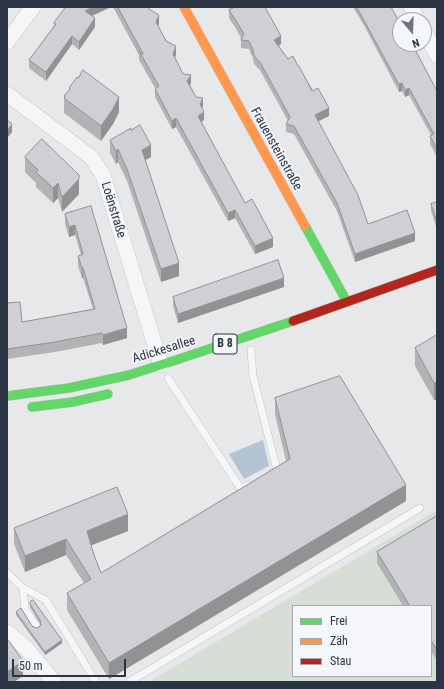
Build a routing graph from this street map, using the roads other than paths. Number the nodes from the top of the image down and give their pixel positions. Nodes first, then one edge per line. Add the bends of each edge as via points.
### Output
1 (34, 7) edge
2 (184, 7) edge
3 (7, 42) edge
4 (432, 46) edge
5 (437, 55) edge
6 (7, 94) edge
7 (437, 270) edge
8 (347, 302) junction
9 (250, 350) dead end
10 (168, 373) junction
11 (157, 382) dead end
12 (116, 392) dead end
13 (7, 396) edge
14 (22, 409) dead end
15 (265, 476) edge
16 (253, 483) edge
17 (420, 508) dead end
18 (7, 573) edge
19 (23, 588) junction
20 (36, 626) edge
21 (7, 632) edge
22 (52, 681) edge
23 (96, 682) edge
24 (129, 682) edge

1 - 3 street
2 - 8 main road, Frauensteinstraße
4 - 5 street
6 - 10 street, Loënstraße via 91,157 103,175
7 - 8 main road, Adickesallee / B 8
8 - 10 main road, Adickesallee / B 8
9 - 15 lane via 253,376 277,470
10 - 11 main road, Adickesallee / B 8
10 - 13 main road, Adickesallee / B 8 via 128,375
10 - 16 lane via 241,489
12 - 14 main road via 73,402
17 - 24 lane
18 - 19 lane
19 - 20 lane via 25,609
19 - 23 lane via 46,600
21 - 22 street via 26,648

